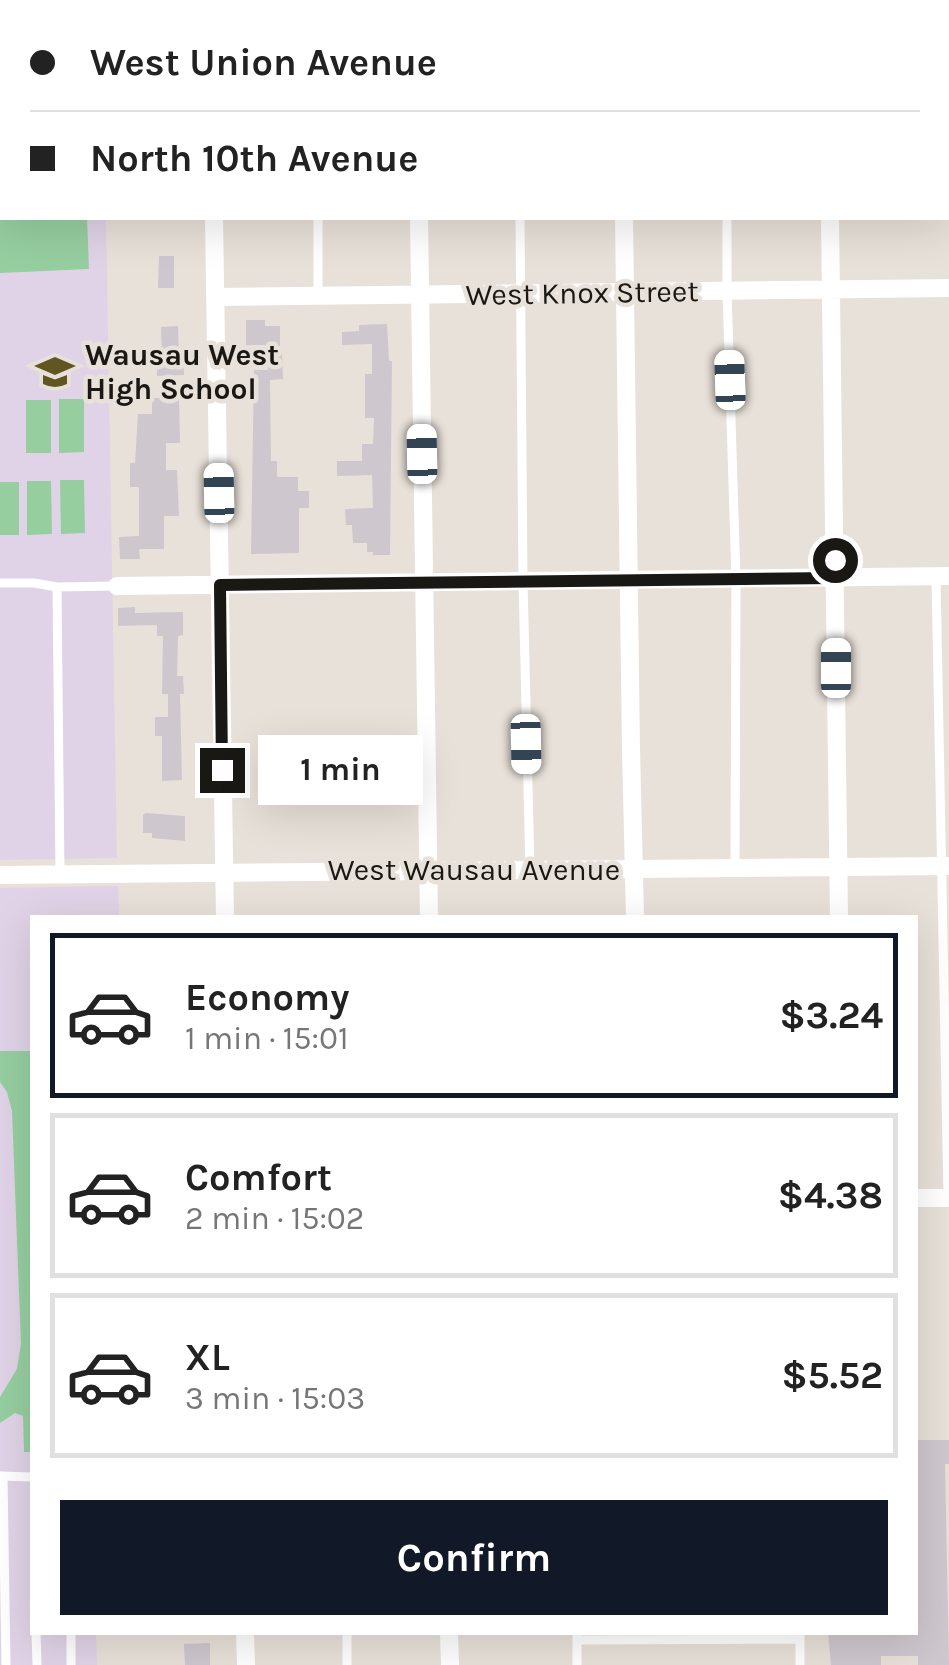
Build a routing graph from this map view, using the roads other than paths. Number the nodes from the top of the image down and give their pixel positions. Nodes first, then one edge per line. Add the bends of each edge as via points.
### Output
1 (214, 220) edge
2 (318, 220) edge
3 (419, 220) edge
4 (520, 220) edge
5 (624, 220) edge
6 (728, 220) edge
7 (830, 220) edge
8 (949, 288) edge
9 (832, 290) junction
10 (728, 291) junction
11 (624, 292) junction
12 (420, 294) junction
13 (522, 294) junction
14 (318, 296) junction
15 (214, 297) junction
16 (942, 576) edge
17 (836, 578) junction
18 (736, 579) junction
19 (629, 580) junction
20 (523, 581) junction
21 (424, 582) junction
22 (0, 583) edge
23 (220, 585) junction
24 (57, 586) junction
25 (117, 586) joint
26 (946, 866) edge
27 (838, 867) junction
28 (736, 868) junction
29 (634, 869) junction
30 (428, 870) junction
31 (530, 870) junction
32 (224, 872) junction
33 (60, 874) junction
34 (0, 875) edge
35 (225, 915) edge
36 (429, 915) edge
37 (635, 915) edge
38 (839, 915) edge
39 (918, 1198) edge
40 (949, 1198) edge
41 (2, 1476) edge
42 (30, 1477) edge
43 (36, 1635) edge
44 (71, 1635) edge
45 (245, 1635) edge
46 (346, 1635) edge
47 (449, 1635) edge
48 (577, 1636) edge
49 (800, 1636) edge
50 (6, 1665) edge
51 (37, 1665) edge
52 (71, 1665) edge
53 (246, 1665) edge
54 (347, 1665) edge
55 (450, 1665) edge
56 (577, 1665) edge
57 (800, 1665) edge

1 - 15 street
2 - 14 lane
3 - 12 street
4 - 13 lane
5 - 11 street
6 - 10 lane
7 - 9 street
8 - 9 street, West Knox Street
9 - 10 street, West Knox Street
9 - 17 street
10 - 11 street, West Knox Street
10 - 18 lane
11 - 13 street, West Knox Street
11 - 19 street
12 - 13 street, West Knox Street
12 - 14 street, West Knox Street
12 - 21 street
13 - 20 lane
14 - 15 street, West Knox Street
15 - 23 street
16 - 17 street
16 - 26 lane
17 - 18 street
17 - 27 street
18 - 19 street
18 - 28 lane
19 - 20 street
19 - 29 street
20 - 21 street
20 - 31 lane
21 - 23 street
21 - 30 street
22 - 24 lane
23 - 25 street
23 - 32 street
24 - 25 lane
24 - 33 lane
26 - 27 street, West Wausau Avenue
26 - 40 lane
27 - 28 street, West Wausau Avenue
27 - 38 street
28 - 29 street, West Wausau Avenue
29 - 31 street, West Wausau Avenue
29 - 37 street
30 - 31 street, West Wausau Avenue
30 - 32 street, West Wausau Avenue
30 - 36 street
32 - 33 street, West Wausau Avenue
32 - 35 street
33 - 34 street, West Wausau Avenue
39 - 40 street
41 - 42 lane
41 - 50 lane
43 - 51 lane
44 - 52 lane
45 - 53 street
46 - 54 lane
47 - 55 street
48 - 49 lane
48 - 56 lane
49 - 57 lane

